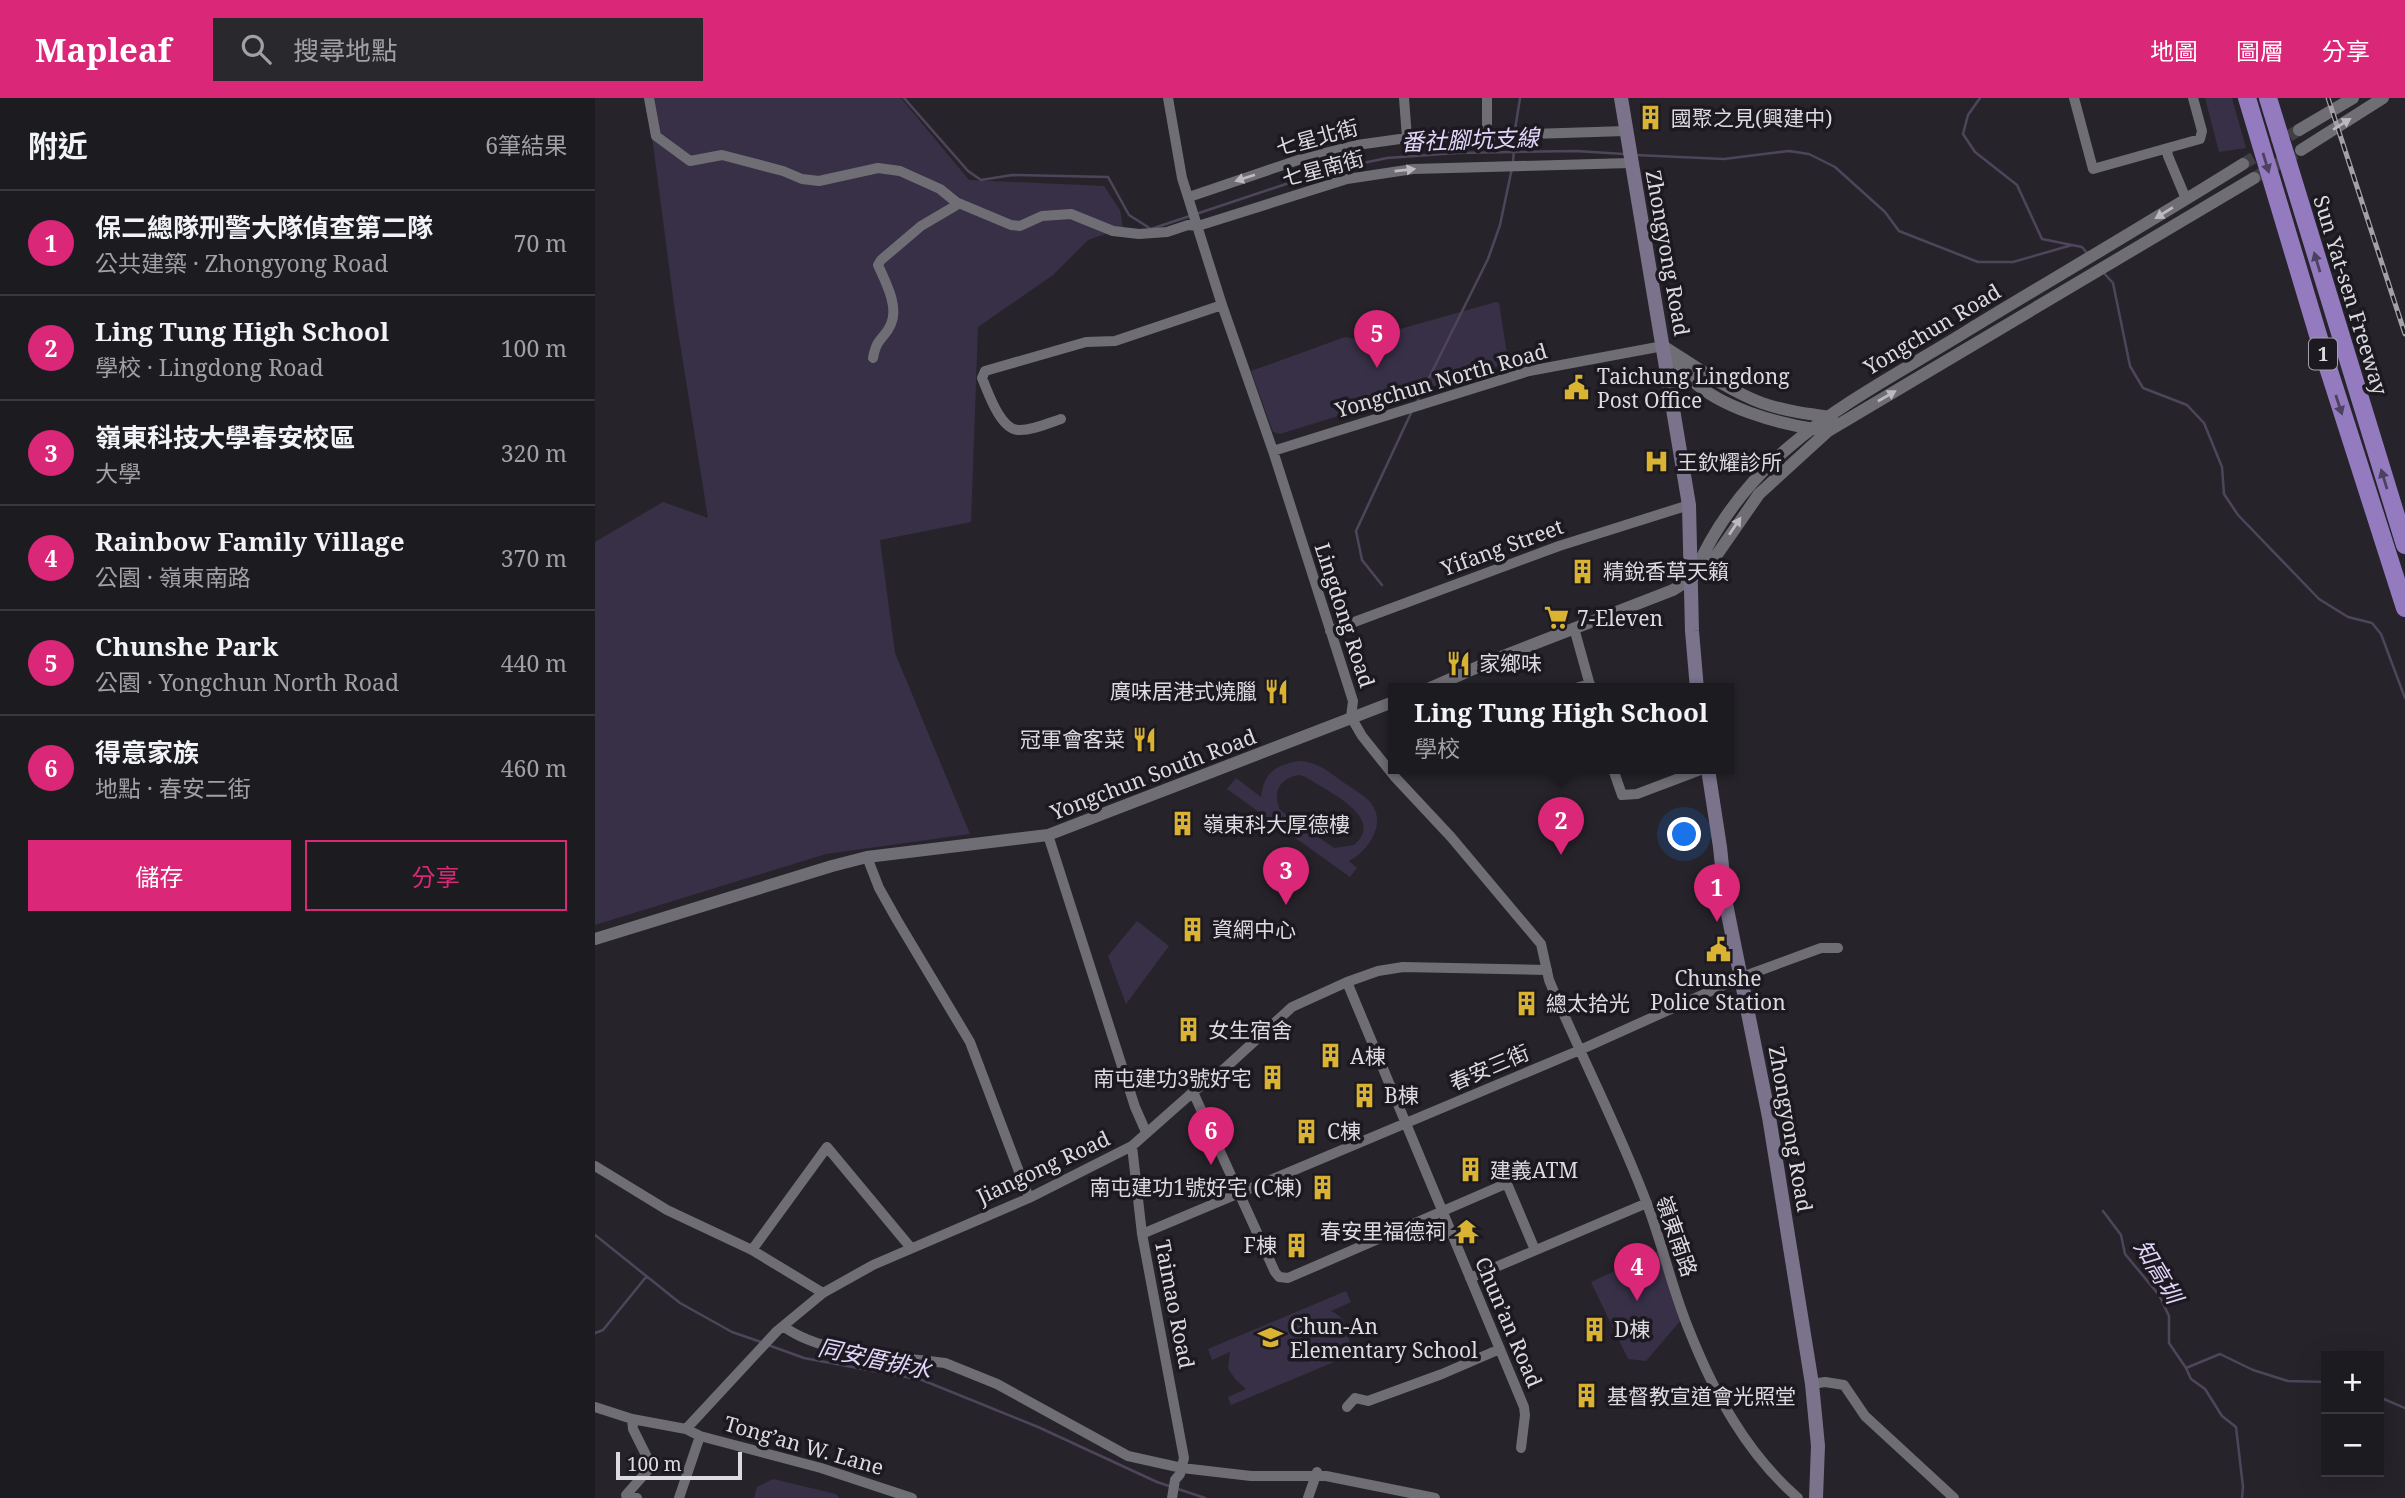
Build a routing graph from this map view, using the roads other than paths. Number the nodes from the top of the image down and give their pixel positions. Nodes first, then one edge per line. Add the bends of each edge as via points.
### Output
1 (649, 98) edge
2 (1168, 98) edge
3 (1404, 98) edge
4 (1487, 98) edge
5 (2074, 98) edge
6 (2193, 98) edge
7 (2247, 98) edge
8 (2268, 98) edge
9 (2353, 98) edge
10 (2383, 98) edge
11 (1620, 99) edge
12 (2299, 130) tunnel mouth
13 (1487, 136) junction
14 (1627, 136) junction
15 (1407, 138) junction
16 (2167, 149) junction
17 (2301, 150) tunnel mouth
18 (1631, 160) junction
19 (2243, 164) tunnel mouth
20 (2254, 178) tunnel mouth
21 (1189, 199) junction
22 (2186, 199) junction
23 (956, 202) junction
24 (1196, 221) junction
25 (1222, 305) junction
26 (1663, 346) junction
27 (873, 358) dead end
28 (1827, 416) junction
29 (1061, 419) dead end
30 (1846, 420) junction
31 (1811, 429) junction
32 (1828, 431) junction
33 (1273, 451) junction
34 (1689, 505) junction
35 (2405, 544) edge
36 (1692, 578) junction
37 (2405, 608) edge
38 (1574, 628) junction
39 (1330, 631) junction
40 (1442, 683) edge
41 (1590, 683) edge
42 (1696, 683) edge
43 (1388, 704) edge
44 (1351, 718) junction
45 (1388, 763) edge
46 (1398, 774) edge
47 (1615, 774) edge
48 (1692, 774) edge
49 (1707, 774) edge
50 (1048, 835) junction
51 (867, 857) junction
52 (595, 939) edge
53 (1838, 948) dead end
54 (1547, 970) junction
55 (1742, 977) junction
56 (1347, 982) junction
57 (1580, 1050) junction
58 (1193, 1092) junction
59 (1406, 1124) junction
60 (1146, 1132) junction
61 (1132, 1146) junction
62 (595, 1166) edge
63 (1240, 1194) junction
64 (1029, 1198) junction
65 (1647, 1203) junction
66 (1443, 1211) junction
67 (1142, 1234) junction
68 (911, 1248) junction
69 (752, 1250) junction
70 (1535, 1250) junction
71 (1470, 1278) junction
72 (823, 1293) junction
73 (780, 1329) junction
74 (1500, 1349) junction
75 (1812, 1384) junction
76 (595, 1407) edge
77 (1347, 1407) dead end
78 (632, 1419) junction
79 (686, 1429) junction
80 (700, 1436) junction
81 (1521, 1447) dead end
82 (1182, 1468) junction
83 (1316, 1472) junction
84 (637, 1498) edge
85 (679, 1498) edge
86 (912, 1498) edge
87 (1173, 1498) edge
88 (1308, 1498) edge
89 (1435, 1498) edge
90 (1798, 1498) edge
91 (1816, 1498) edge
92 (1954, 1498) edge

1 - 23 street, 七星南街 via 656,136 690,161 722,155 819,181 878,168 900,171 940,189
2 - 21 street
3 - 15 street
4 - 13 street
5 - 16 street via 2093,169
6 - 16 street via 2200,139
7 -> 37 highway, Sun Yat-sen Freeway / 1
35 -> 8 highway, Sun Yat-sen Freeway / 1
9 - 12 street
17 -> 10 street
11 - 14 main road
13 - 14 street, 七星北街
13 - 15 street, 七星北街
14 - 18 main road, Zhongyong Road
15 -> 21 street, 七星北街 via 1304,158
16 - 22 street
24 -> 18 street, 七星南街 via 1387,172
18 - 26 main road, Zhongyong Road
19 - 22 street
30 -> 20 street, Yongchun Road
21 - 24 street, Lingdong Road
22 -> 28 street, Yongchun Road
23 - 24 street, 七星南街 via 1020,226 1042,216 1070,214 1113,231 1139,234 1167,232
23 - 27 street via 878,265 893,314
24 - 25 street, Lingdong Road
25 - 29 street via 1115,341 1086,342 985,371 982,378 995,411 1011,428 1020,431
25 - 33 street, Lingdong Road
26 - 28 street via 1761,402
26 - 31 street via 1695,383 1720,399 1777,422
26 - 33 street, Yongchun North Road via 1529,370
26 - 34 main road, Zhongyong Road
28 - 30 street
28 - 31 street, Yongchun Road
30 - 32 street, Yongchun Road
31 - 32 street
31 - 36 street via 1774,458 1738,500 1707,543
36 -> 32 street via 1716,556 1759,494
33 - 39 street, Lingdong Road
34 - 36 main road, Zhongyong Road
34 - 39 street, Yifang Street via 1559,546
36 - 38 street via 1673,590
36 - 42 main road, Zhongyong Road
38 - 40 street
38 - 41 street
39 - 44 street, Lingdong Road via 1353,701
43 - 44 street, Yongchun South Road
44 - 45 street, Lingdong Road
44 - 50 street, Yongchun South Road
46 - 54 street, Lingdong Road via 1541,944
47 - 48 street via 1622,795
49 - 55 main road, Zhongyong Road
50 - 51 street, Yongchun South Road
50 - 60 street
51 - 52 street, Yongchun South Road
51 - 64 street via 879,888 970,1042
53 - 55 street via 1821,948
54 - 56 street, Jiangong Road via 1403,967
54 - 57 street, 嶺東南路
55 - 57 street
55 - 75 main road, Zhongyong Road
56 - 58 street, Jiangong Road via 1292,1007
56 - 59 street, Chun’an Road
57 - 59 street, 春安三街
57 - 65 street, 嶺東南路
58 - 60 street, Jiangong Road
58 - 63 street
59 - 63 street, 春安三街
59 - 66 street, Chun’an Road
60 - 61 street, Jiangong Road
61 - 64 street, Jiangong Road
61 - 67 street, Taimao Road
62 - 69 street via 667,1210
63 - 66 street via 1275,1272 1288,1279
63 - 67 street, 春安三街
64 - 68 street, Jiangong Road
65 - 70 street
65 - 90 street, 嶺東南路 via 1688,1330 1724,1407 1762,1462
66 - 70 street via 1507,1186
66 - 71 street, Chun’an Road
67 - 82 street, Taimao Road via 1184,1458
68 - 69 street via 827,1147
68 - 72 street, Jiangong Road
69 - 72 street
70 - 71 street
71 - 74 street, Chun’an Road
72 - 73 street, Jiangong Road
73 - 79 street, Jiangong Road
73 - 82 street via 820,1344 945,1363 996,1384 1118,1451
74 - 77 street via 1379,1398 1355,1398
74 - 81 street, Chun’an Road via 1524,1407
75 - 91 main road, Zhongyong Road via 1818,1446
75 - 92 street via 1844,1385 1865,1416
76 - 78 street, Tong’an W. Lane
78 - 79 street, Tong’an W. Lane
78 - 84 street via 651,1465 626,1495
79 - 80 street, Tong’an W. Lane
80 - 85 street
80 - 86 street, Tong’an W. Lane
82 - 83 street via 1251,1476
82 - 87 street
83 - 88 street
83 - 89 street

